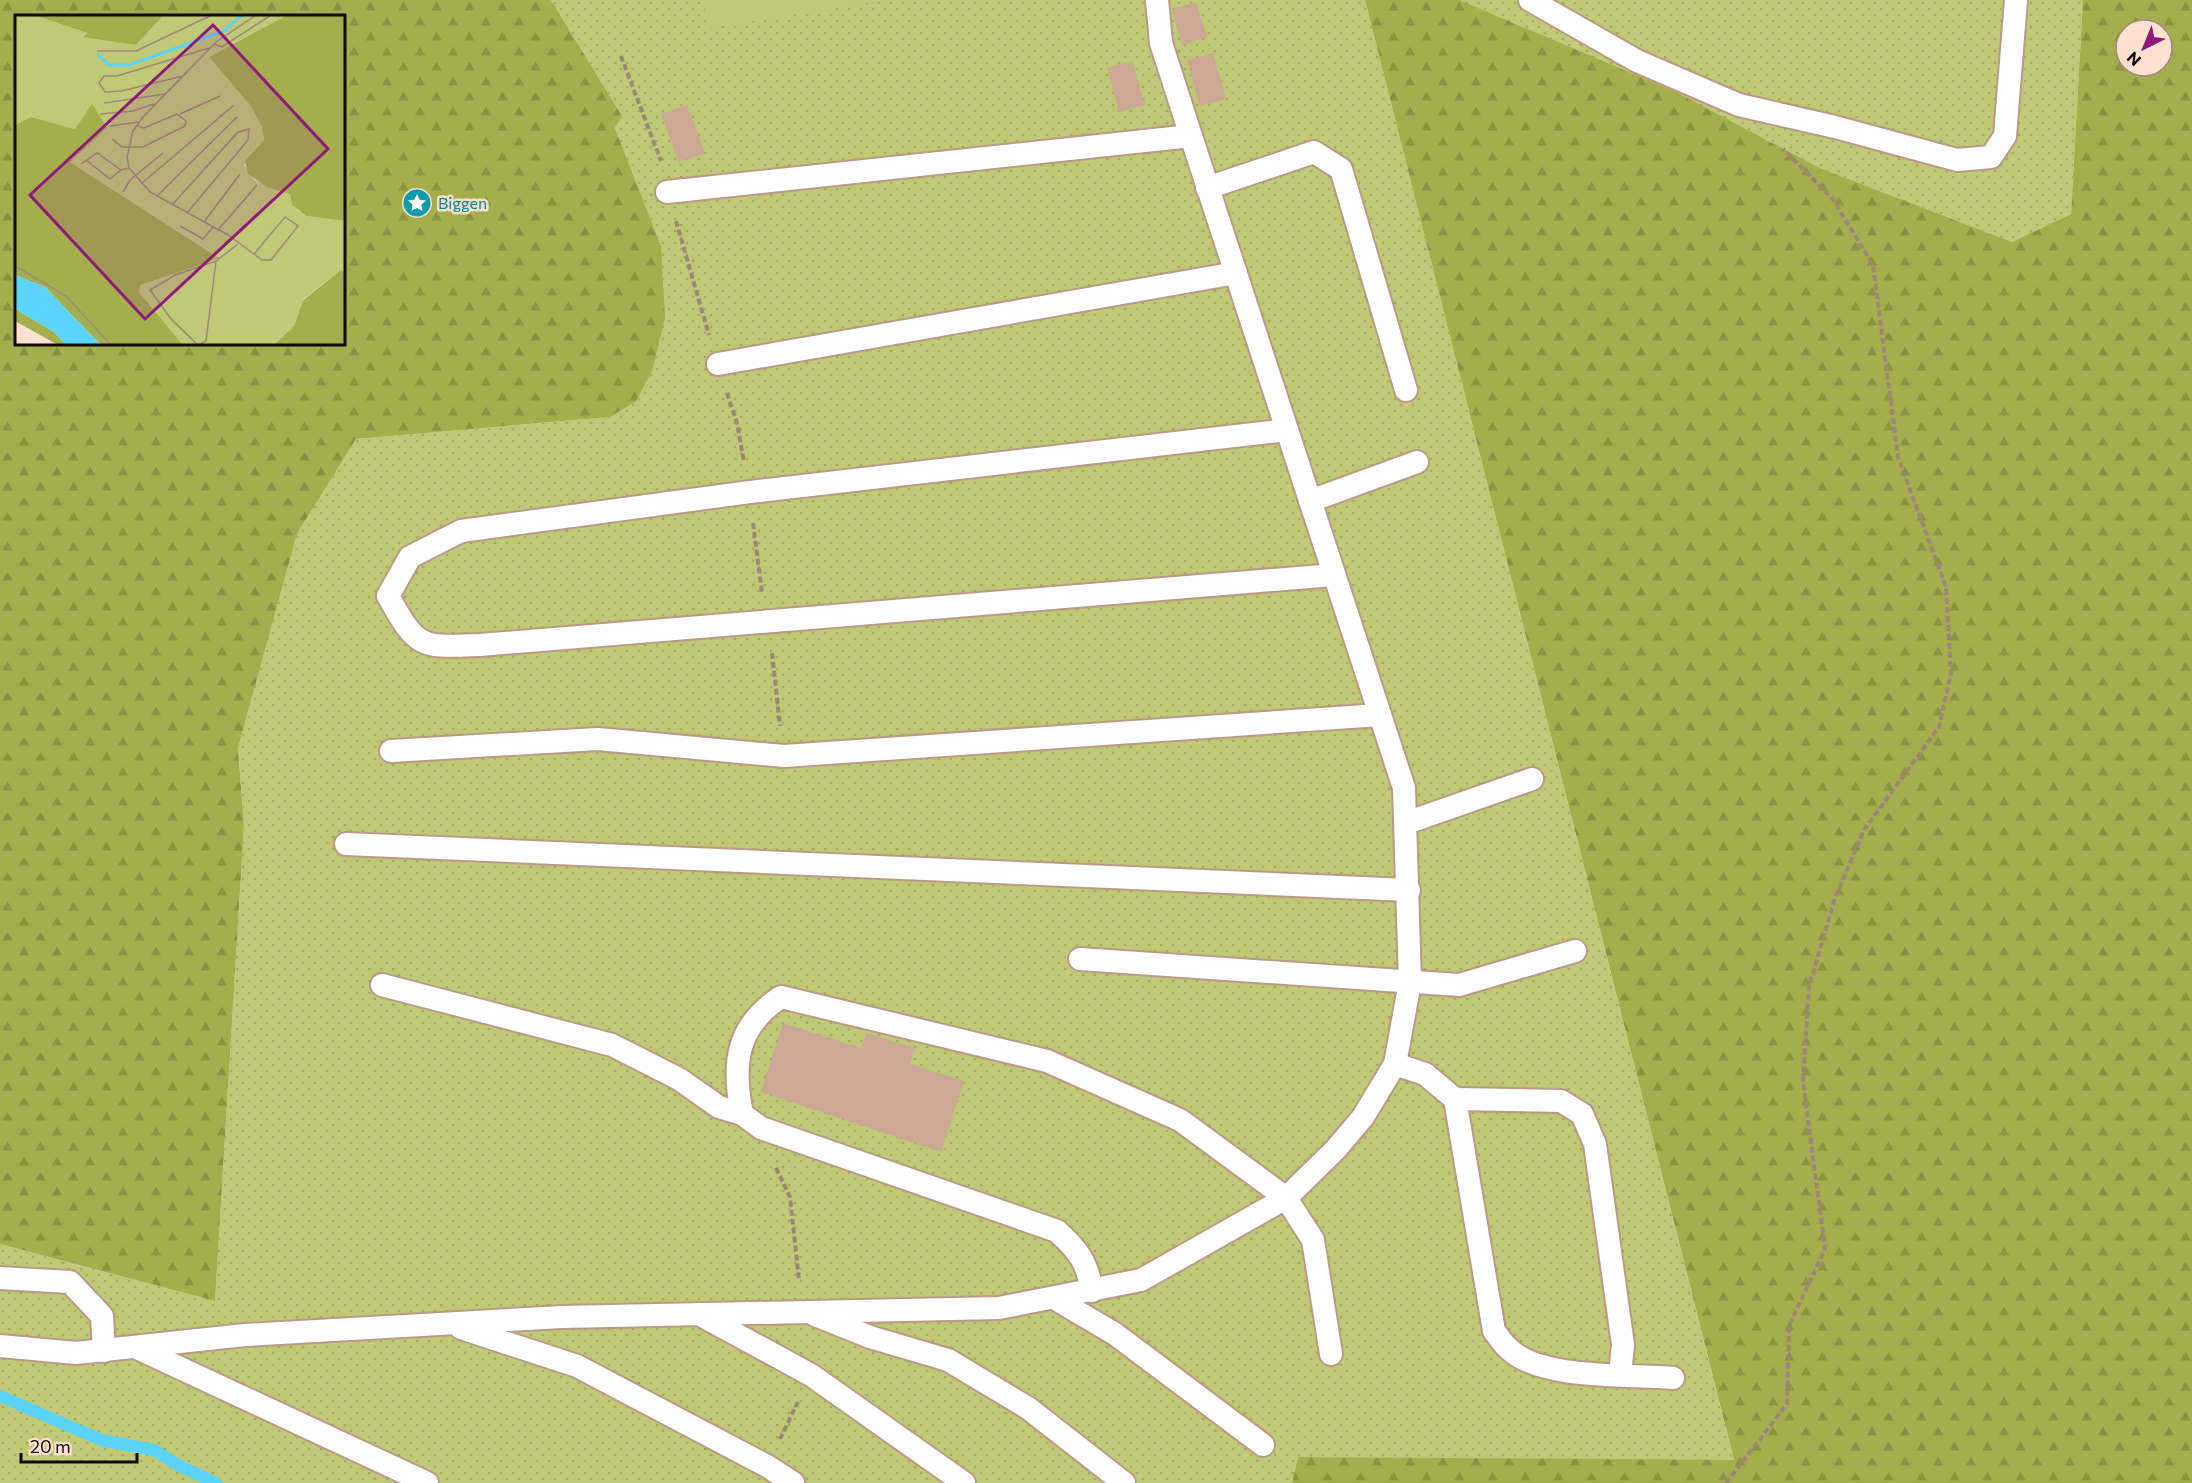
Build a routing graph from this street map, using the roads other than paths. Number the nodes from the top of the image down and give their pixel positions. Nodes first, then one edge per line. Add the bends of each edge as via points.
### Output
1 (1156, 0) edge
2 (1530, 0) edge
3 (2016, 0) edge
4 (1191, 136) junction
5 (1207, 188) junction
6 (667, 192) road end
7 (1236, 273) junction
8 (718, 364) road end
9 (1406, 390) dead end
10 (1287, 430) junction
11 (1417, 462) dead end
12 (1310, 501) junction
13 (1334, 575) junction
14 (1380, 715) junction
15 (391, 751) dead end
16 (1532, 779) dead end
17 (1406, 823) junction
18 (346, 844) dead end
19 (1409, 890) junction
20 (1575, 951) dead end
21 (1080, 959) dead end
22 (1410, 982) junction
23 (382, 985) dead end
24 (1395, 1064) junction
25 (1455, 1099) junction
26 (742, 1114) junction
27 (1286, 1198) junction
28 (0, 1278) edge
29 (1092, 1291) junction
30 (1054, 1298) junction
31 (802, 1311) junction
32 (697, 1314) junction
33 (448, 1323) junction
34 (0, 1346) edge
35 (135, 1347) junction
36 (104, 1351) junction
37 (1331, 1354) dead end
38 (1620, 1374) junction
39 (1673, 1378) dead end
40 (1263, 1445) dead end
41 (427, 1483) edge
42 (793, 1483) edge
43 (964, 1483) edge
44 (1124, 1483) edge

1 - 4 lane via 1161,43
2 - 3 lane via 1637,61 1739,105 1957,160 1991,157 2005,136
4 - 5 lane
4 - 6 lane
5 - 7 lane
5 - 9 lane via 1314,152 1341,169
7 - 8 lane
7 - 10 lane
10 - 12 lane
10 - 13 lane via 750,492 461,531 410,557 388,596 408,631 431,646 480,645
11 - 12 lane
12 - 13 lane
13 - 14 lane
14 - 15 lane via 784,756 598,739
14 - 17 lane via 1404,788
16 - 17 lane
17 - 19 lane
18 - 19 lane
19 - 22 lane
20 - 22 lane via 1459,985
21 - 22 lane
22 - 24 lane
23 - 26 lane via 612,1045 679,1079 719,1107
24 - 25 lane via 1425,1074
24 - 27 lane via 1363,1117
25 - 38 lane via 1494,1331 1510,1351 1536,1364 1584,1374
25 - 38 lane via 1562,1101 1582,1114 1595,1144 1623,1345
26 - 27 lane via 737,1090 745,1032 766,1006 781,997 1047,1061 1180,1119
26 - 29 lane via 761,1128 1058,1231 1078,1250 1089,1272
27 - 29 lane via 1141,1280
27 - 37 lane via 1313,1240
28 - 36 lane via 70,1282 102,1316
29 - 30 lane
30 - 31 lane via 999,1308
30 - 40 lane via 1115,1334
31 - 32 lane
31 - 44 lane via 948,1360 1028,1408
32 - 33 lane
32 - 43 lane via 811,1375
33 - 35 lane via 246,1335
33 - 42 lane via 577,1366
34 - 36 lane via 76,1353
35 - 36 lane
35 - 41 lane
38 - 39 lane

